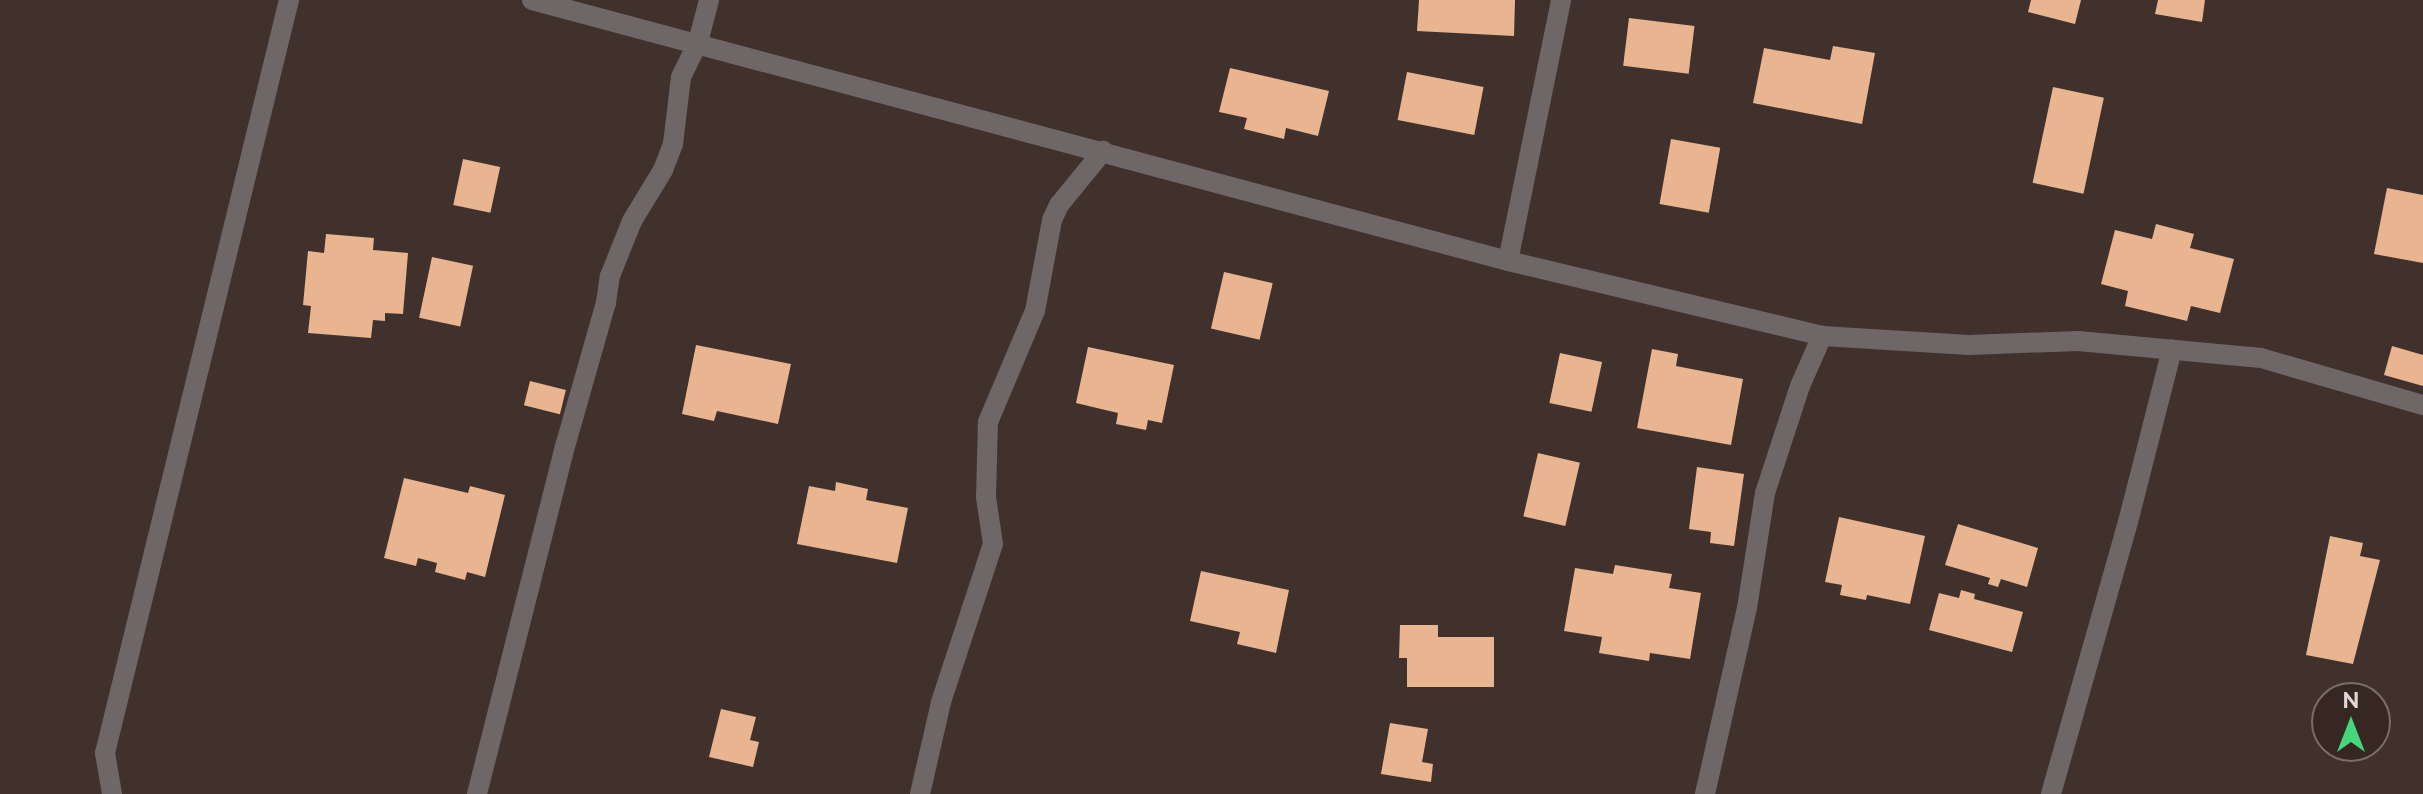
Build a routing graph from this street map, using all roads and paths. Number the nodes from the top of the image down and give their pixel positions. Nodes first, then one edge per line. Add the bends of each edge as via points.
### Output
1 (289, 0) edge
2 (532, 0) edge
3 (709, 0) edge
4 (1561, 0) edge
5 (698, 42) junction
6 (1103, 151) junction
7 (1508, 261) junction
8 (1822, 336) junction
9 (2172, 350) junction
10 (2423, 405) edge
11 (112, 794) edge
12 (477, 794) edge
13 (920, 794) edge
14 (1705, 794) edge
15 (2051, 794) edge

1 - 11 street via 105,753
2 - 5 street
3 - 5 street
4 - 7 street
5 - 6 street
5 - 12 street via 681,77 678,122 663,170 632,221 610,276
6 - 7 street
6 - 13 street via 1052,220 1035,311 988,422 986,497 993,544 941,702
7 - 8 street
8 - 9 street via 1969,345 2078,341
8 - 14 street via 1765,493 1747,608
9 - 10 street via 2261,358
9 - 15 street

